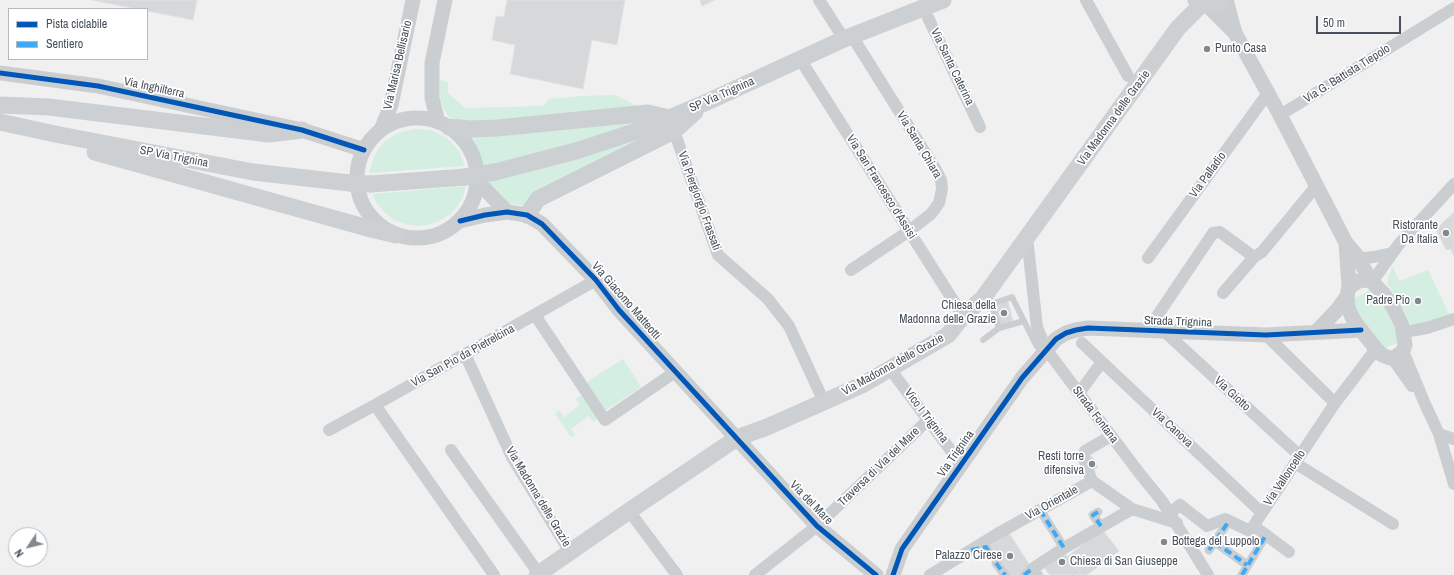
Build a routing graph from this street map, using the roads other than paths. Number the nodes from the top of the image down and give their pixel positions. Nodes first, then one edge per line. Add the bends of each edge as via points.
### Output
1 (413, 0) edge
2 (445, 0) edge
3 (819, 0) edge
4 (943, 0) edge
5 (1086, 0) edge
6 (1226, 0) edge
7 (1203, 2) edge
8 (923, 7) junction
9 (1454, 8) edge
10 (1235, 33) junction
11 (848, 38) junction
12 (800, 59) junction
13 (0, 73) edge
14 (1128, 76) dead end
15 (1268, 93) junction
16 (0, 105) edge
17 (1280, 116) junction
18 (0, 122) edge
19 (443, 124) junction
20 (671, 125) junction
21 (980, 127) dead end
22 (302, 130) junction
23 (381, 130) junction
24 (60, 135) junction
25 (364, 150) junction
26 (471, 179) junction
27 (1317, 185) junction
28 (1453, 189) edge
29 (507, 212) junction
30 (527, 215) junction
31 (460, 221) junction
32 (909, 232) junction
33 (396, 234) junction
34 (1027, 238) junction
35 (1346, 243) junction
36 (1392, 253) junction
37 (1254, 257) junction
38 (1358, 257) junction
39 (1148, 258) dead end
40 (851, 270) dead end
41 (596, 280) junction
42 (1374, 283) junction
43 (1348, 292) junction
44 (1223, 293) dead end
45 (987, 301) junction
46 (535, 315) junction
47 (963, 316) junction
48 (1454, 319) edge
49 (1024, 321) junction
50 (999, 328) junction
51 (1361, 330) junction
52 (1147, 331) junction
53 (1165, 332) junction
54 (1316, 332) junction
55 (1266, 335) junction
56 (983, 340) dead end
57 (1082, 343) dead end
58 (1401, 347) junction
59 (1046, 349) junction
60 (1376, 349) junction
61 (466, 354) junction
62 (1102, 362) junction
63 (890, 369) junction
64 (675, 372) junction
65 (1079, 392) junction
66 (824, 402) junction
67 (1335, 403) junction
68 (376, 405) junction
69 (928, 420) junction
70 (329, 430) dead end
71 (1439, 434) junction
72 (1111, 436) junction
73 (737, 438) junction
74 (1454, 439) edge
75 (451, 450) dead end
76 (1298, 459) junction
77 (961, 464) junction
78 (1092, 481) junction
79 (1454, 484) edge
80 (1132, 509) junction
81 (1040, 510) junction
82 (629, 511) junction
83 (1098, 512) dead end
84 (1170, 513) junction
85 (1262, 513) junction
86 (1230, 521) junction
87 (1177, 523) junction
88 (1393, 524) dead end
89 (817, 526) junction
90 (1101, 526) junction
91 (1254, 526) junction
92 (1266, 535) junction
93 (1215, 542) junction
94 (1064, 548) junction
95 (971, 550) junction
96 (1209, 550) dead end
97 (570, 552) junction
98 (989, 552) dead end
99 (1289, 552) dead end
100 (996, 563) dead end
101 (1247, 565) junction
102 (1031, 573) edge
103 (494, 575) edge
104 (538, 575) edge
105 (677, 575) edge
106 (755, 575) edge
107 (876, 575) edge
108 (893, 575) edge
109 (930, 575) edge
110 (1005, 575) edge
111 (1208, 575) edge
112 (1242, 575) edge

1 - 23 street, Via Marisa Bellisario via 390,105
2 - 19 street via 432,63 432,98
3 - 11 street, Via Santa Chiara
4 - 8 main road, SP Via Trignina
5 - 14 street
6 - 10 street
7 - 10 street
7 - 34 main road, Via Madonna delle Grazie via 1178,28
8 - 11 main road, SP Via Trignina
8 - 21 street, Via Santa Caterina
9 - 17 street, Via G. Battista Tiepolo
10 - 15 street
11 - 12 main road, SP Via Trignina
11 - 32 street, Via Santa Chiara via 941,180 939,203 931,214
12 - 20 main road, SP Via Trignina via 707,102
12 - 32 street, Via San Francesco d'Assisi
13 - 22 street, Via Inghilterra via 98,86
15 - 17 street
15 - 39 street, Via Palladio
16 - 22 main road via 49,106 269,134
17 - 27 street
18 - 24 main road, SP Via Trignina
19 - 20 main road via 470,129 497,128 648,113
19 - 23 street via 414,118 402,120
19 - 26 street via 465,141 471,150 477,171
20 - 26 main road, SP Via Trignina, bridge via 643,129 576,151
20 - 30 main road via 538,199
20 - 66 street, Via Piergiorgio Frassati via 718,255 768,299 789,326
22 - 25 street, Via Inghilterra
23 - 25 street
24 - 26 main road, SP Via Trignina, bridge via 253,172 350,183
24 - 33 main road via 74,146 371,230
25 - 33 street via 357,172 363,205 377,223
26 - 29 street
26 - 31 street via 472,203
27 - 35 street
27 - 37 street via 1262,252
28 - 36 street
29 - 30 street, Via Giacomo Matteotti
29 - 31 street, Via Giacomo Matteotti
30 - 41 street, Via Giacomo Matteotti via 542,224
31 - 33 street via 441,234 430,237 413,238
32 - 40 street, Via Santa Chiara
32 - 47 street, Via San Francesco d'Assisi
34 - 45 main road, Via Madonna delle Grazie
34 - 59 street, Strada Fontana via 1037,326
35 - 38 street
35 - 43 street
36 - 38 street via 1374,258
36 - 42 street
37 - 44 street
37 - 52 street via 1220,232 1213,233
38 - 42 street
41 - 46 street, Via San Pio da Pietrelcina
41 - 64 street, Via Giacomo Matteotti via 619,310
42 - 43 street via 1359,281
42 - 58 street via 1388,299 1398,317
43 - 51 street via 1348,308
43 - 54 street via 1337,310
45 - 47 main road, Via Madonna delle Grazie
45 - 49 lane via 1012,297
45 - 50 lane
46 - 61 street, Via San Pio da Pietrelcina
46 - 64 street via 605,420
47 - 63 main road, Via Madonna delle Grazie via 948,335
48 - 58 street via 1427,328
49 - 50 lane
49 - 59 lane via 1037,347
50 - 56 lane
51 - 54 street, Strada Trignina
51 - 60 street
52 - 53 street, Strada Trignina
52 - 59 street, Strada Trignina via 1088,328 1076,330 1056,339
53 - 55 street, Strada Trignina
53 - 76 street, Via Giotto
54 - 55 street, Strada Trignina
55 - 67 street
57 - 62 street, Via Canova
58 - 60 street via 1382,355
58 - 71 street
59 - 65 street, Strada Fontana
59 - 77 street, Via Trignina via 1022,378
60 - 67 street, Via Valloncello
61 - 68 street, Via San Pio da Pietrelcina
61 - 97 street, Via Madonna delle Grazie via 512,457
62 - 65 street
62 - 85 street, Via Canova
63 - 66 main road, Via Madonna delle Grazie
63 - 69 street, Vico I Trignina
64 - 73 street, Via Giacomo Matteotti
65 - 72 street, Strada Fontana
66 - 73 main road, Via Madonna delle Grazie
67 - 76 street, Via Valloncello
68 - 70 street, Via San Pio da Pietrelcina
68 - 103 street
69 - 77 street, Vico I Trignina
69 - 89 street, Traversa di Via del Mare
71 - 74 street
71 - 79 street
72 - 78 street via 1085,452 1084,459
72 - 84 street, Strada Fontana
73 - 82 main road, Via Madonna delle Grazie
73 - 89 street, Via del Mare
75 - 104 street, Via Madonna delle Grazie
76 - 85 street, Via Valloncello
76 - 88 street, Via Giotto
77 - 108 street, Via Trignina via 902,549
78 - 80 street, Via Orientale
78 - 81 street, Via Orientale
80 - 87 street, Via Orientale
80 - 90 street
81 - 94 street
81 - 95 street, Via Orientale
82 - 97 main road, Via Madonna delle Grazie
82 - 105 street
83 - 90 street via 1094,515
84 - 86 street via 1180,504 1207,526 1225,519
84 - 87 street, Strada Fontana
85 - 91 street, Via Valloncello
86 - 91 street via 1250,531
86 - 93 street
87 - 111 street, Strada Fontana
89 - 106 street, Traversa di Via del Mare
89 - 107 street, Via del Mare
90 - 94 street
91 - 92 street
92 - 99 street
92 - 101 street
93 - 96 street
93 - 101 street
94 - 102 street
95 - 98 street via 986,547
95 - 109 street, Via Orientale
97 - 104 main road, Via Madonna delle Grazie
100 - 110 street
101 - 112 street

